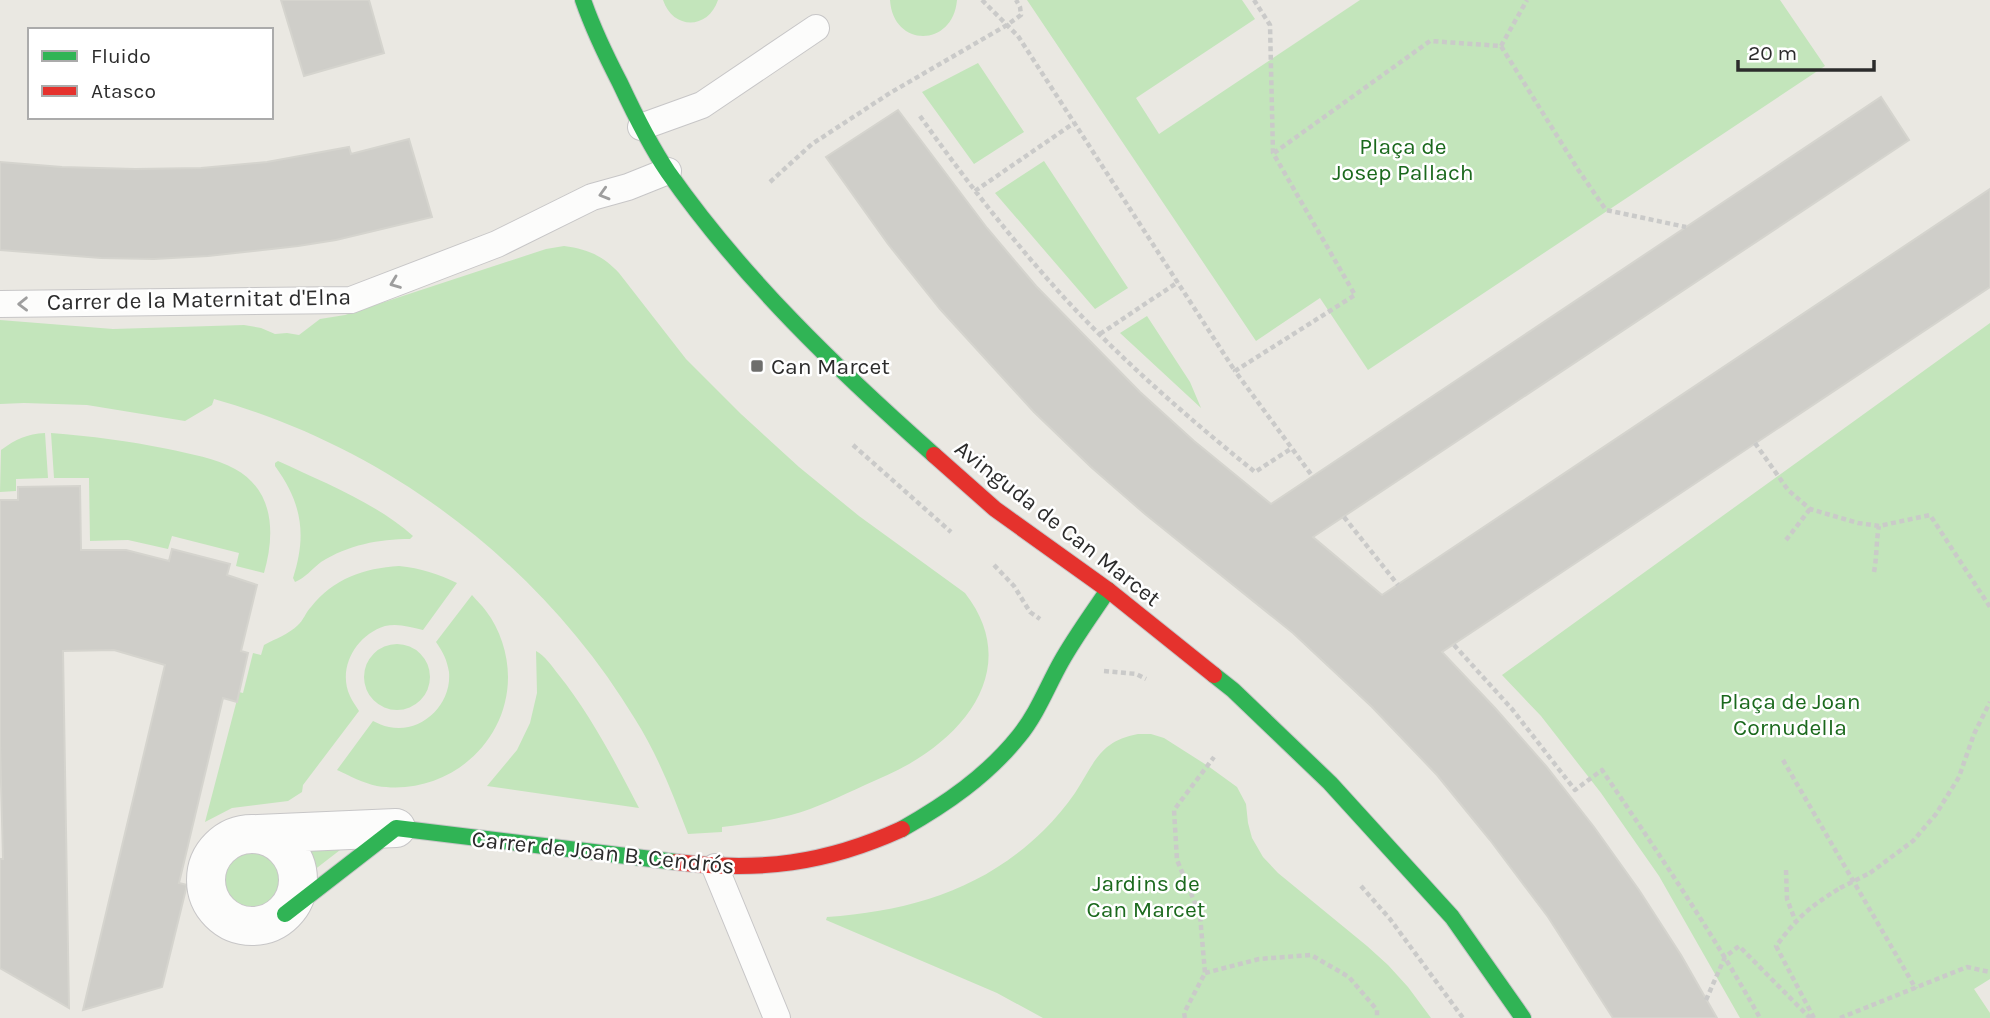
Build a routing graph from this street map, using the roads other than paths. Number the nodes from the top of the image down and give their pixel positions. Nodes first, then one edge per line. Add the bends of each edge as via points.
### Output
1 (583, 0) edge
2 (816, 28) dead end
3 (641, 127) junction
4 (668, 171) junction
5 (0, 304) edge
6 (1108, 590) junction
7 (396, 828) junction
8 (258, 834) junction
9 (715, 867) junction
10 (285, 914) junction
11 (777, 1018) edge
12 (1523, 1018) edge

1 - 3 street, Avinguda de Can Marcet
2 - 3 lane via 702,104
3 - 4 street, Avinguda de Can Marcet
4 -> 5 lane, Carrer de la Maternitat d'Elna via 592,197 497,244 351,300
4 - 6 street, Avinguda de Can Marcet via 730,253 853,383 995,509
6 - 9 street, Carrer de Joan B. Cendrós via 1018,738 955,798 918,821 838,853 757,867
6 - 12 street, Avinguda de Can Marcet via 1233,690 1330,783 1451,917
7 - 8 street, Carrer de Joan B. Cendrós
7 - 9 street, Carrer de Joan B. Cendrós
7 - 10 street, Carrer de Joan B. Cendrós
8 - 10 street via 285,846 294,858 299,886
8 - 10 street, Carrer de Joan B. Cendrós via 243,834 218,848 206,876 207,892 225,918 240,925 272,923
9 - 11 lane

